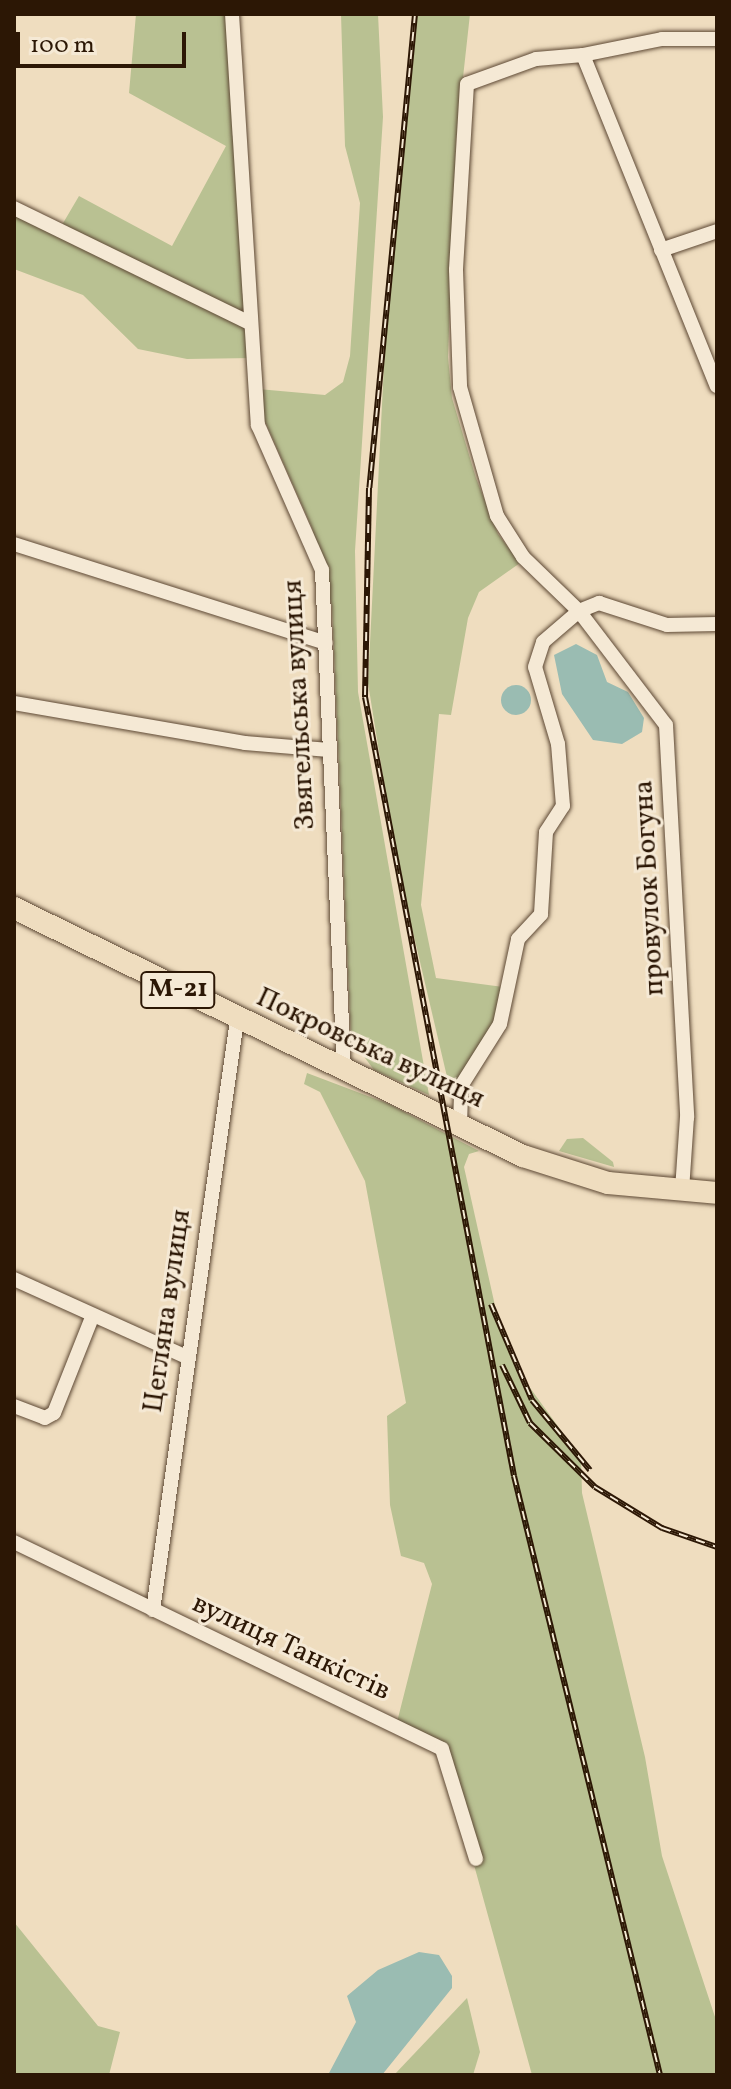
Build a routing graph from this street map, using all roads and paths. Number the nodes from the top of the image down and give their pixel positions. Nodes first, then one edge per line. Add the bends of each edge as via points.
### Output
1 (232, 14) edge
2 (717, 39) edge
3 (583, 55) junction
4 (14, 208) edge
5 (717, 231) edge
6 (661, 250) junction
7 (250, 323) junction
8 (717, 386) edge
9 (14, 544) edge
10 (579, 611) junction
11 (717, 624) edge
12 (326, 643) junction
13 (14, 703) edge
14 (329, 750) junction
15 (14, 908) edge
16 (237, 1020) junction
17 (344, 1070) junction
18 (460, 1124) junction
19 (682, 1191) junction
20 (717, 1193) edge
21 (14, 1279) edge
22 (93, 1315) junction
23 (187, 1357) junction
24 (14, 1406) edge
25 (14, 1542) edge
26 (153, 1610) junction
27 (476, 1859) dead end

1 - 7 street, Звягельська вулиця
2 - 3 street via 662,39
3 - 6 street
3 - 10 street, провулок Богуна via 536,59 467,84 456,270 460,387 497,516 523,557
4 - 7 street
5 - 6 street
6 - 8 street
7 - 12 street, Звягельська вулиця via 258,425 322,570
9 - 12 street
10 - 11 street via 620,605 667,625
10 - 18 street via 543,642 535,667 564,779 563,806 546,832 541,914 518,939 500,1024 461,1086
10 - 19 street, провулок Богуна via 666,725 687,1117
12 - 14 street, Звягельська вулиця
13 - 14 street via 245,743
14 - 17 street, Звягельська вулиця
15 - 16 highway, Покровська вулиця / М-21
16 - 17 highway, Покровська вулиця / М-21
16 - 23 street, Цегляна вулиця
17 - 18 highway, Покровська вулиця / М-21
18 - 19 highway, Покровська вулиця / М-21 via 564,1172
19 - 20 highway, Покровська вулиця / М-21
21 - 22 street
22 - 23 street
22 - 24 street via 54,1413 45,1418
23 - 26 street, Цегляна вулиця
25 - 26 street, вулиця Танкістів
26 - 27 street, вулиця Танкістів via 442,1749

